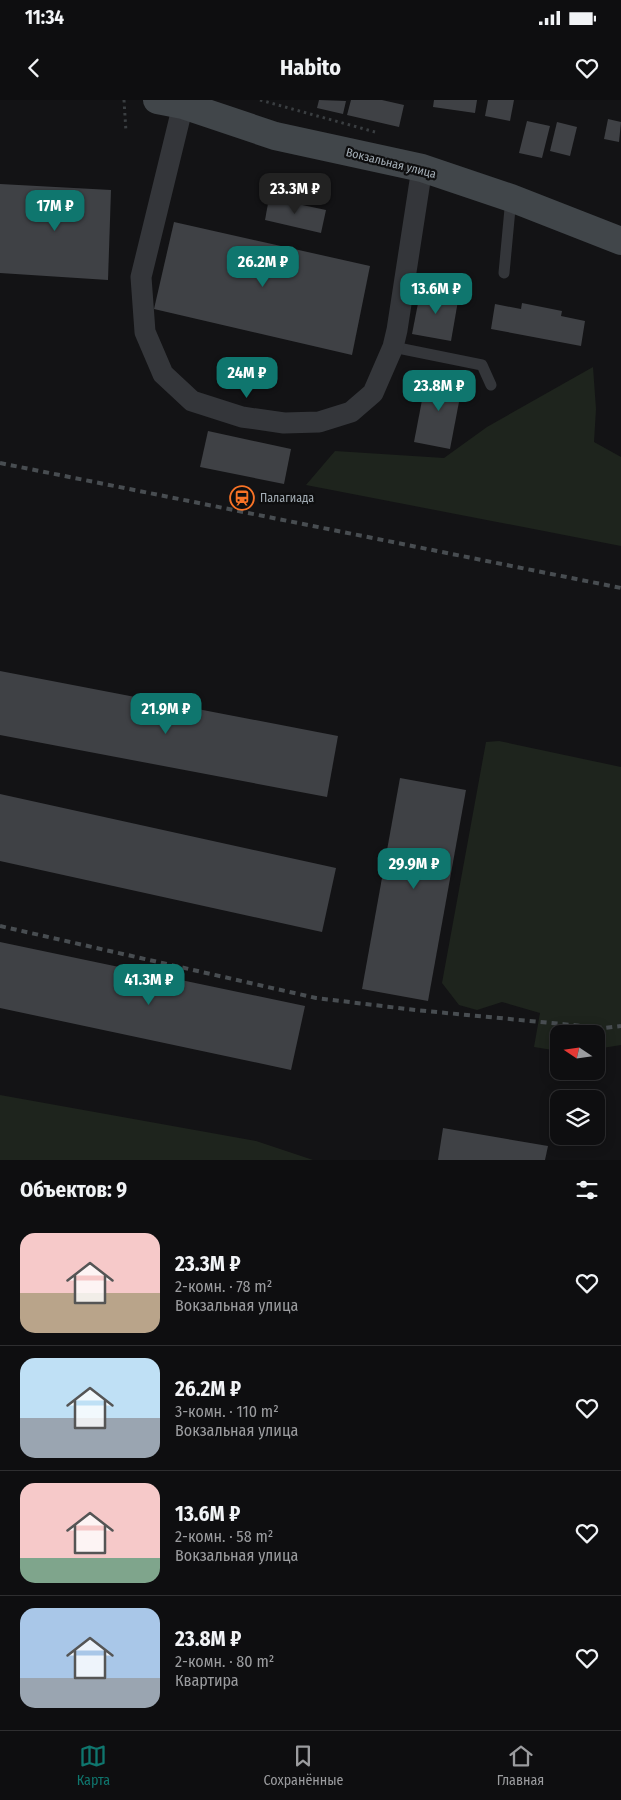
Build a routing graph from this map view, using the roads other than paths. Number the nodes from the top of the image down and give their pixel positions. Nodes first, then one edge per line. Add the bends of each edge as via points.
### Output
1 (157, 100) edge
2 (184, 103) edge
3 (422, 168) junction
4 (511, 198) junction
5 (621, 241) edge
6 (504, 274) dead end
7 (393, 347) junction
8 (491, 385) dead end

1 - 2 main road, Вокзальная улица
2 - 3 main road, Вокзальная улица via 274,136
2 - 7 street via 141,277 146,332 163,374 192,401 242,417 284,423 318,422 351,412 373,393
3 - 4 main road, Вокзальная улица
3 - 7 street
4 - 5 main road, Вокзальная улица
4 - 6 lane
7 - 8 lane via 482,365

